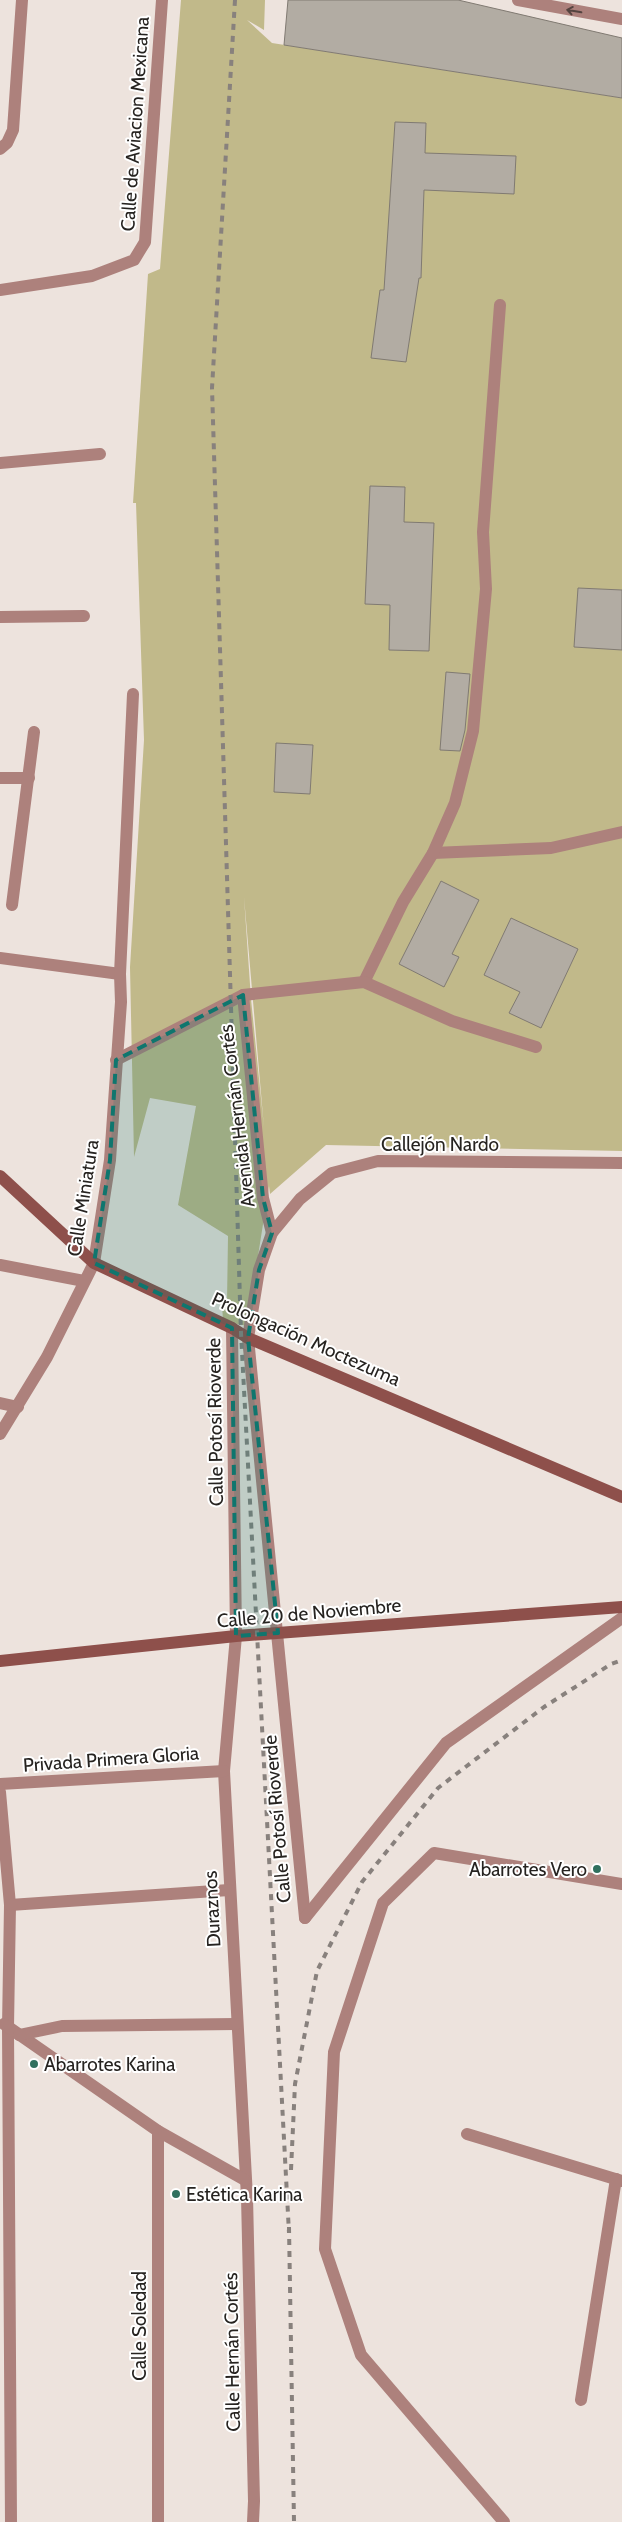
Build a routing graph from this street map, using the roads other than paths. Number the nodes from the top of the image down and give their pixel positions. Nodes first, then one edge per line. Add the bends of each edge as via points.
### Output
1 (22, 0) edge
2 (162, 0) edge
3 (523, 1) edge
4 (622, 19) edge
5 (0, 149) edge
6 (0, 290) edge
7 (500, 305) dead end
8 (100, 454) dead end
9 (0, 463) edge
10 (84, 616) dead end
11 (0, 617) edge
12 (133, 694) dead end
13 (34, 732) dead end
14 (0, 778) edge
15 (29, 778) junction
16 (622, 832) edge
17 (433, 852) junction
18 (12, 905) dead end
19 (0, 958) edge
20 (120, 974) junction
21 (364, 982) junction
22 (243, 994) junction
23 (536, 1047) dead end
24 (116, 1060) junction
25 (622, 1163) edge
26 (0, 1176) edge
27 (272, 1233) junction
28 (94, 1263) junction
29 (0, 1264) edge
30 (84, 1281) junction
31 (232, 1328) junction
32 (248, 1338) junction
33 (0, 1403) edge
34 (18, 1407) junction
35 (0, 1434) edge
36 (622, 1497) edge
37 (622, 1607) edge
38 (622, 1618) edge
39 (278, 1633) junction
40 (236, 1636) junction
41 (0, 1661) edge
42 (224, 1771) junction
43 (0, 1784) edge
44 (0, 1792) edge
45 (622, 1884) edge
46 (229, 1890) junction
47 (10, 1905) junction
48 (4, 2024) edge
49 (236, 2024) junction
50 (19, 2035) junction
51 (158, 2131) junction
52 (467, 2134) dead end
53 (245, 2180) junction
54 (619, 2180) edge
55 (581, 2400) dead end
56 (11, 2522) edge
57 (158, 2522) edge
58 (252, 2522) edge
59 (504, 2522) edge

1 - 5 street via 13,130
2 - 6 street, Calle de Aviacion Mexicana via 145,242 134,260 92,276
4 -> 3 street
7 - 17 street via 483,532 486,589 473,731 455,803
8 - 9 street
10 - 11 street
12 - 20 street, Calle Miniatura
13 - 15 street
14 - 15 street
15 - 18 street
16 - 17 street via 551,848
17 - 21 street via 403,902
19 - 20 street
20 - 24 street, Calle Miniatura
21 - 22 street
21 - 23 street via 452,1021
22 - 24 street
22 - 27 street, Avenida Hernán Cortés via 263,1198
24 - 28 street, Calle Miniatura via 110,1160
25 - 27 street, Callejón Nardo via 378,1161 332,1173 300,1199
26 - 28 street, Prolongación Moctezuma
27 - 32 street, Callejón Nardo via 259,1270
28 - 30 street, Calle Miniatura
28 - 31 street, Prolongación Moctezuma
29 - 30 street
30 - 34 street, Calle Miniatura
31 - 32 street, Prolongación Moctezuma
31 - 40 street, Calle Potosí Rioverde
32 - 36 street, Prolongación Moctezuma
32 - 39 street, Calle Potosí Rioverde
33 - 34 street
34 - 35 street, Calle Miniatura
37 - 39 street, Calle 20 de Noviembre
38 - 39 street, Calle Potosí Rioverde via 446,1743 305,1918
39 - 40 street, Calle 20 de Noviembre
40 - 41 street, Calle 20 de Noviembre
40 - 42 street, Duraznos
42 - 43 street, Privada Primera Gloria
42 - 46 street, Duraznos
44 - 47 street
45 - 59 street via 434,1853 383,1903 334,2052 325,2249 361,2355
46 - 47 street
46 - 49 street, Duraznos
47 - 48 street
48 - 50 street
48 - 56 street
49 - 50 street via 62,2026
49 - 53 street, Duraznos
50 - 51 street
51 - 53 street
51 - 57 street, Calle Soledad
52 - 54 street
53 - 58 street, Calle Hernán Cortés via 254,2491
54 - 55 street

